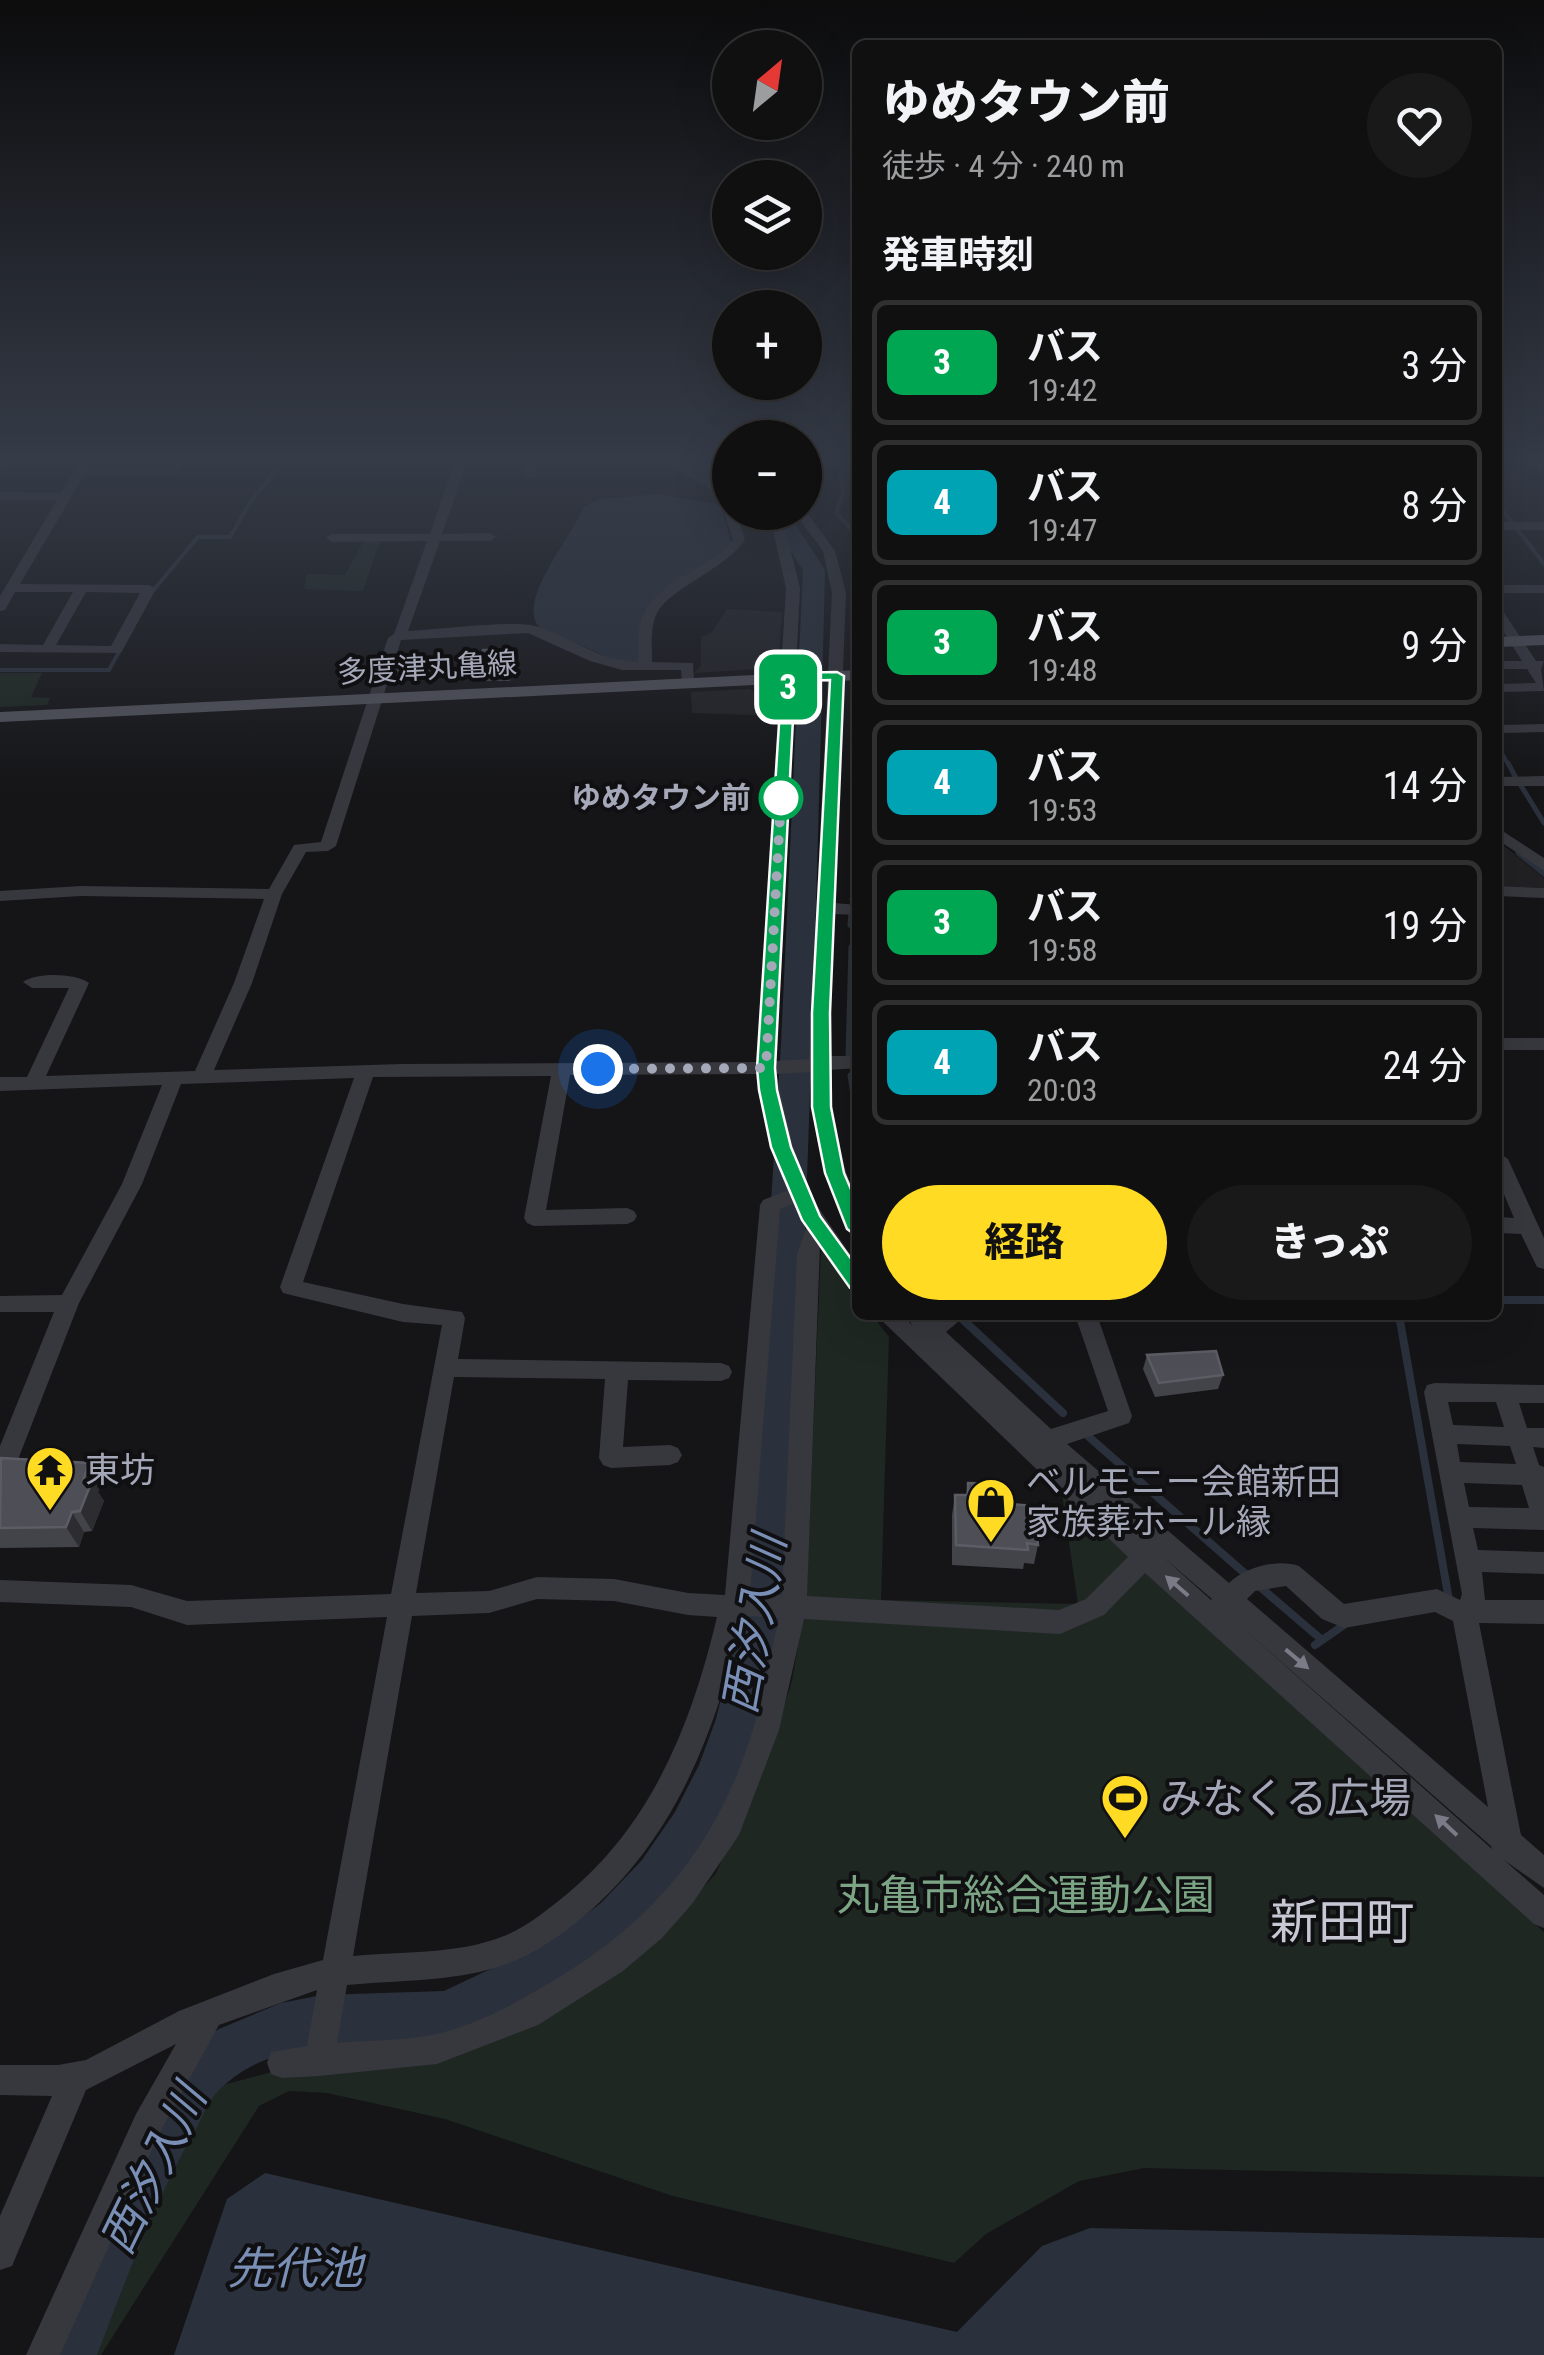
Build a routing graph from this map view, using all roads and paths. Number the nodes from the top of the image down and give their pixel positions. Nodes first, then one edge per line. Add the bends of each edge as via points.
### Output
1 (22, 572) edge
2 (421, 572) edge
3 (706, 572) edge
4 (790, 572) edge
5 (837, 572) edge
6 (12, 588) junction
7 (1502, 589) edge
8 (1544, 589) edge
9 (81, 590) junction
10 (0, 607) edge
11 (400, 636) junction
12 (1544, 640) edge
13 (1507, 642) edge
14 (0, 648) edge
15 (48, 649) junction
16 (609, 662) junction
17 (1502, 665) edge
18 (1538, 665) edge
19 (646, 667) junction
20 (385, 668) junction
21 (446, 668) dead end
22 (852, 675) edge
23 (831, 676) junction
24 (795, 677) junction
25 (688, 682) junction
26 (602, 686) junction
27 (1544, 686) edge
28 (1502, 688) edge
29 (376, 699) junction
30 (0, 717) edge
31 (1544, 728) edge
32 (1502, 729) edge
33 (1544, 781) edge
34 (1502, 782) edge
35 (1502, 836) edge
36 (1544, 866) edge
37 (1502, 892) edge
38 (274, 894) junction
39 (1544, 894) edge
40 (0, 896) edge
41 (826, 908) junction
42 (852, 910) edge
43 (32, 982) dead end
44 (1502, 1044) edge
45 (1544, 1044) edge
46 (852, 1063) edge
47 (814, 1066) junction
48 (774, 1068) junction
49 (562, 1070) junction
50 (366, 1071) junction
51 (201, 1078) junction
52 (173, 1080) junction
53 (33, 1083) junction
54 (0, 1084) edge
55 (1502, 1165) edge
56 (801, 1193) junction
57 (1536, 1213) edge
58 (852, 1215) edge
59 (627, 1216) dead end
60 (814, 1224) junction
61 (1502, 1224) edge
62 (1544, 1261) edge
63 (852, 1274) edge
64 (68, 1303) junction
65 (0, 1304) edge
66 (893, 1320) edge
67 (1088, 1320) edge
68 (924, 1323) edge
69 (445, 1368) junction
70 (618, 1370) junction
71 (721, 1372) dead end
72 (1505, 1394) junction
73 (1544, 1394) edge
74 (1444, 1434) junction
75 (1518, 1437) junction
76 (1544, 1438) edge
77 (1038, 1445) junction
78 (670, 1455) dead end
79 (1451, 1472) junction
80 (0, 1474) edge
81 (1537, 1475) edge
82 (1460, 1517) junction
83 (1544, 1518) edge
84 (1153, 1549) junction
85 (1468, 1561) junction
86 (1544, 1563) edge
87 (0, 1590) edge
88 (402, 1605) junction
89 (741, 1605) junction
90 (794, 1606) junction
91 (1454, 1607) junction
92 (1220, 1608) junction
93 (1544, 1612) edge
94 (1508, 1842) junction
95 (1490, 1866) junction
96 (1544, 1874) edge
97 (1544, 1914) edge
98 (334, 1984) junction
99 (208, 2016) junction
100 (318, 2061) junction
101 (282, 2063) dead end
102 (75, 2079) junction
103 (0, 2080) edge
104 (0, 2254) edge
105 (43, 2355) edge

1 - 6 street
2 - 11 street
3 - 19 street via 659,602 648,617
4 - 24 street
5 - 23 street
6 - 9 street
6 - 10 street
7 - 8 street
9 - 15 street
9 - 15 street via 149,589 116,650
11 - 16 street via 530,630
11 - 20 street
12 - 13 main road
13 - 18 street
14 - 15 street
16 - 19 street
16 - 26 street
17 - 18 street
18 - 27 street
19 - 25 street via 688,666
20 - 21 street
20 - 29 street
22 - 23 main road, 多度津丸亀線
23 - 24 main road, 多度津丸亀線
23 - 41 street
24 - 25 main road, 多度津丸亀線
24 - 48 street
25 - 26 main road, 多度津丸亀線
26 - 29 main road, 多度津丸亀線
27 - 28 street
29 - 30 main road, 多度津丸亀線
29 - 38 street via 328,846 300,848
31 - 32 street
33 - 34 street
35 - 36 street
37 - 39 street
38 - 40 street via 81,890
38 - 51 street
41 - 42 street
41 - 47 street
43 - 53 street via 80,983
44 - 45 street
46 - 47 street
47 - 48 street
47 - 58 street via 825,1138
48 - 49 street
48 - 56 street via 781,1147
49 - 50 street
49 - 59 street via 534,1218
50 - 51 street
50 - 69 street via 291,1287 454,1318
51 - 52 street
52 - 53 street
52 - 64 street via 132,1184
53 - 54 street
55 - 57 street
56 - 60 street
56 - 89 street via 770,1206
57 - 61 street
57 - 62 street
60 - 63 street
60 - 90 street via 807,1255
64 - 65 street
64 - 80 street
66 - 77 street
67 - 77 street via 1121,1416
68 - 77 street
69 - 70 street
69 - 88 street
70 - 71 street
70 - 78 street via 611,1458
72 - 73 street
72 - 74 street via 1435,1392
72 - 75 street
74 - 75 street
74 - 79 street
75 - 76 street
75 - 81 street
77 - 84 street
79 - 81 street
79 - 82 street
81 - 83 street
82 - 83 street
82 - 85 street
84 - 90 street via 1095,1607 1060,1622
84 - 92 street
85 - 86 street
85 - 91 street via 1474,1594
87 - 88 street via 131,1596 187,1613
88 - 89 street via 488,1602 538,1588
88 - 98 street
89 - 90 street
89 - 98 street via 730,1615 698,1726 671,1789 631,1853 576,1906 501,1952
90 - 100 street via 766,1730 729,1825 652,1928 579,1983 484,2032 438,2048
91 - 92 street via 1344,1616 1290,1574 1256,1580
91 - 93 street
91 - 94 street via 1466,1621
92 -> 94 street
95 -> 92 street
94 - 95 street
94 - 96 street
95 - 97 street
98 - 99 street via 296,1981
98 - 100 street
99 - 102 street
99 - 105 street via 147,2124
100 - 101 street
102 - 103 street
102 - 104 street

